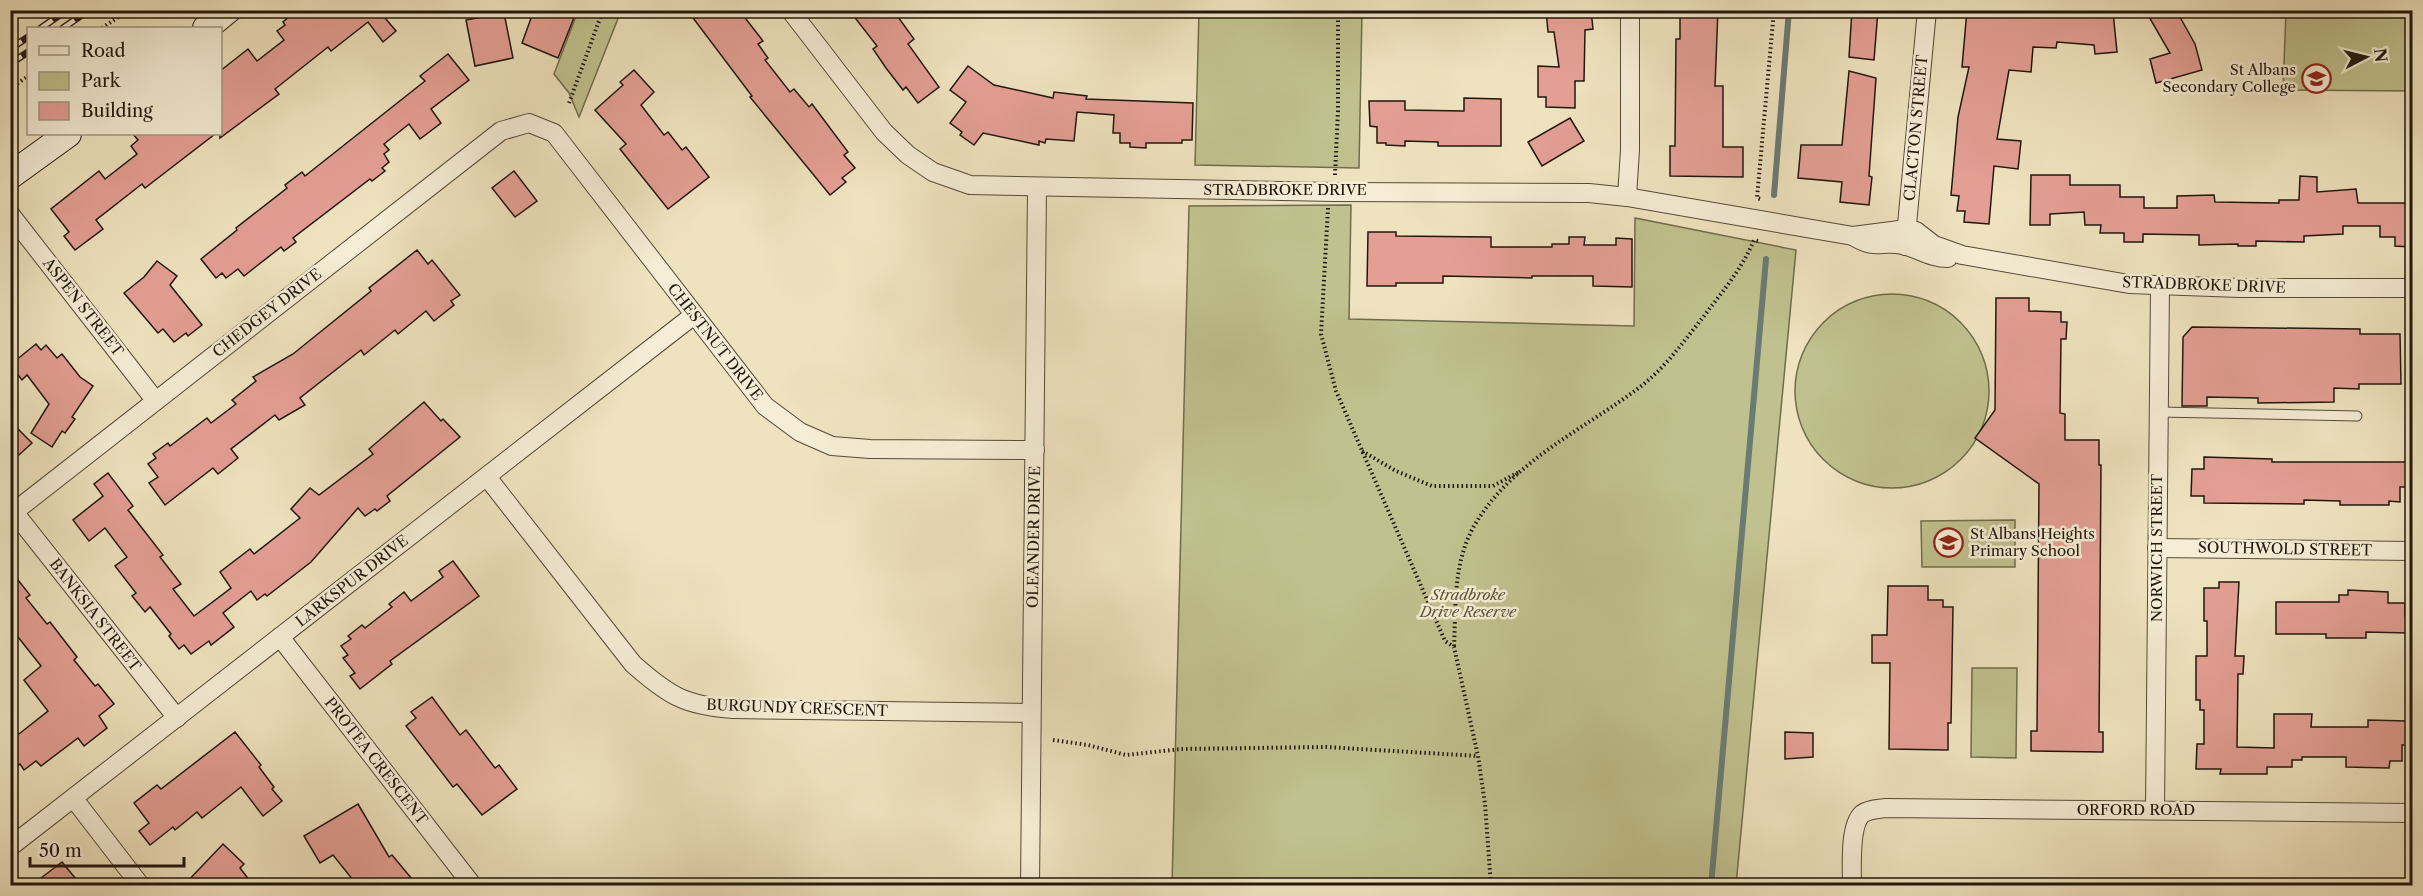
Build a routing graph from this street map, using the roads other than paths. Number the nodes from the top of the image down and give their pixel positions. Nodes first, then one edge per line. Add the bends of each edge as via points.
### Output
1 (228, 10) edge
2 (790, 10) edge
3 (1630, 10) edge
4 (1927, 10) edge
5 (207, 27) edge
6 (529, 123) joint
7 (67, 135) edge
8 (10, 176) edge
9 (1037, 188) junction
10 (1627, 197) junction
11 (10, 214) edge
12 (1906, 237) junction
13 (2160, 286) junction
14 (2412, 288) edge
15 (694, 315) junction
16 (155, 400) junction
17 (2158, 412) junction
18 (2357, 416) dead end
19 (1035, 450) junction
20 (487, 477) junction
21 (12, 513) edge
22 (2157, 548) junction
23 (2412, 550) edge
24 (280, 637) junction
25 (1032, 713) junction
26 (177, 718) junction
27 (74, 799) junction
28 (2156, 810) junction
29 (2412, 813) edge
30 (10, 847) edge
31 (141, 885) edge
32 (473, 885) edge
33 (1030, 885) edge
34 (1852, 885) edge

1 - 5 main road
2 - 9 street, STRADBROKE DRIVE via 884,132 908,155 933,172 970,185
3 - 10 street
4 - 12 street, CLACTON STREET
6 - 15 street, CHESTNUT DRIVE via 554,133
6 - 16 street, CHEDGEY DRIVE via 501,131
7 - 8 main road
9 - 10 street, STRADBROKE DRIVE via 1557,192
9 - 19 street, OLEANDER DRIVE
10 - 12 street, STRADBROKE DRIVE via 1853,236 1876,246 1894,244
11 - 16 street, ASPEN STREET
12 - 13 street, STRADBROKE DRIVE via 1916,231 1934,245 1962,255
13 - 14 street, STRADBROKE DRIVE
13 - 17 street, NORWICH STREET
15 - 19 street, CHESTNUT DRIVE via 765,406 800,432 832,446
15 - 20 street, LARKSPUR DRIVE
16 - 21 street, CHEDGEY DRIVE
17 - 18 lane
17 - 22 street, NORWICH STREET
19 - 25 street, OLEANDER DRIVE
20 - 24 street, LARKSPUR DRIVE
20 - 25 street, BURGUNDY CRESCENT via 633,664 674,696 692,704 733,709
21 - 26 street, BANKSIA STREET
22 - 23 street, SOUTHWOLD STREET
22 - 28 street, NORWICH STREET
24 - 26 street, LARKSPUR DRIVE
24 - 32 street, PROTEA CRESCENT
25 - 33 street, OLEANDER DRIVE
26 - 27 street, LARKSPUR DRIVE
27 - 30 street, LARKSPUR DRIVE
27 - 31 street
28 - 29 street, ORFORD ROAD
28 - 34 street, ORFORD ROAD via 1869,810 1861,815 1854,831

